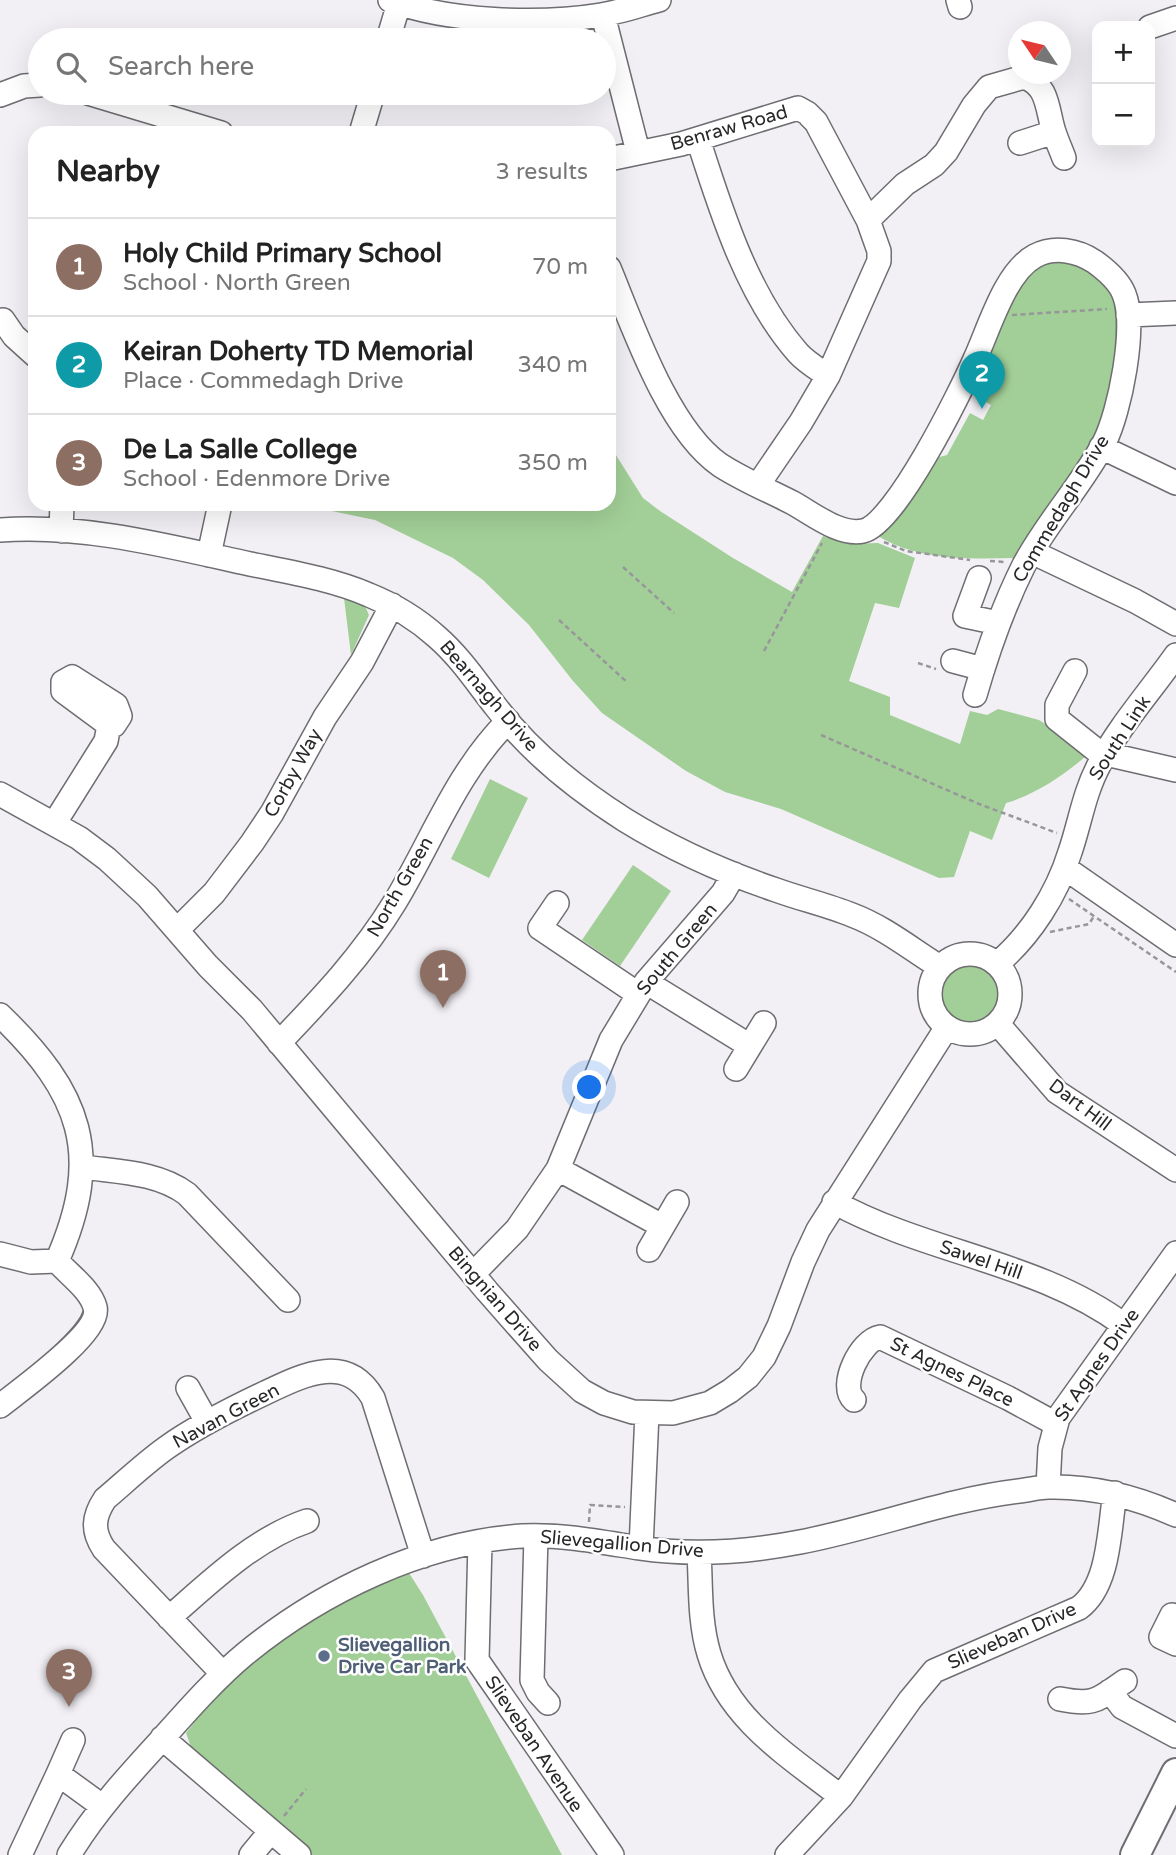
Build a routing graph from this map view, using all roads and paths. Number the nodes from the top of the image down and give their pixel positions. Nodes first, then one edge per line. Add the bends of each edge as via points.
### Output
1 (659, 0) edge
2 (395, 2) edge
3 (603, 15) junction
4 (1176, 18) edge
5 (1155, 25) edge
6 (390, 28) edge
7 (606, 28) edge
8 (616, 66) edge
9 (28, 86) edge
10 (0, 95) edge
11 (128, 105) edge
12 (369, 105) edge
13 (198, 126) edge
14 (363, 126) edge
15 (1054, 132) junction
16 (698, 139) junction
17 (1020, 143) dead end
18 (638, 152) junction
19 (616, 157) edge
20 (1064, 158) dead end
21 (868, 219) junction
22 (616, 285) edge
23 (1128, 311) junction
24 (1176, 313) edge
25 (1010, 315) dead end
26 (3, 320) dead end
27 (28, 349) edge
28 (828, 376) junction
29 (1101, 447) junction
30 (1176, 483) edge
31 (758, 485) junction
32 (62, 511) edge
33 (218, 511) edge
34 (0, 530) edge
35 (61, 531) junction
36 (825, 537) dead end
37 (881, 540) dead end
38 (209, 555) junction
39 (1029, 557) junction
40 (623, 566) dead end
41 (978, 578) dead end
42 (392, 605) junction
43 (674, 614) dead end
44 (558, 620) dead end
45 (998, 623) junction
46 (1176, 625) edge
47 (764, 652) dead end
48 (1176, 655) edge
49 (953, 660) dead end
50 (983, 669) junction
51 (1075, 671) dead end
52 (628, 683) dead end
53 (975, 695) dead end
54 (508, 721) junction
55 (109, 725) dead end
56 (821, 735) dead end
57 (1101, 752) junction
58 (1176, 770) edge
59 (0, 794) edge
60 (54, 824) junction
61 (1074, 839) junction
62 (1065, 867) junction
63 (734, 874) junction
64 (1061, 894) dead end
65 (557, 903) dead end
66 (1094, 916) junction
67 (178, 929) junction
68 (1047, 933) dead end
69 (1176, 944) edge
70 (998, 964) junction
71 (940, 967) junction
72 (1176, 972) edge
73 (642, 988) junction
74 (0, 1015) edge
75 (764, 1023) dead end
76 (995, 1031) junction
77 (950, 1035) junction
78 (279, 1043) junction
79 (750, 1046) junction
80 (736, 1069) dead end
81 (83, 1167) junction
82 (558, 1169) junction
83 (1176, 1170) edge
84 (677, 1202) dead end
85 (834, 1202) junction
86 (663, 1226) junction
87 (649, 1250) dead end
88 (1176, 1253) edge
89 (0, 1254) edge
90 (57, 1261) junction
91 (473, 1275) junction
92 (288, 1300) dead end
93 (1124, 1325) junction
94 (188, 1388) dead end
95 (854, 1400) dead end
96 (0, 1406) edge
97 (648, 1413) junction
98 (207, 1422) junction
99 (1056, 1424) junction
100 (1048, 1487) junction
101 (1115, 1493) junction
102 (624, 1507) dead end
103 (1176, 1515) edge
104 (307, 1521) dead end
105 (588, 1532) dead end
106 (536, 1536) junction
107 (480, 1542) junction
108 (641, 1548) junction
109 (699, 1553) junction
110 (423, 1556) junction
111 (1172, 1615) dead end
112 (169, 1618) junction
113 (1176, 1644) edge
114 (223, 1674) junction
115 (1060, 1699) dead end
116 (548, 1703) dead end
117 (1176, 1736) edge
118 (162, 1738) junction
119 (73, 1740) dead end
120 (58, 1774) junction
121 (1175, 1776) edge
122 (306, 1790) dead end
123 (841, 1797) junction
124 (102, 1806) junction
125 (277, 1825) junction
126 (20, 1855) edge
127 (69, 1855) edge
128 (251, 1855) edge
129 (299, 1855) edge
130 (612, 1855) edge
131 (786, 1855) edge
132 (1135, 1855) edge

1 - 3 street
2 - 3 street via 484,19
2 - 6 street
3 - 7 street
4 - 5 street
8 - 18 street
9 - 10 street
11 - 13 street
12 - 14 street
15 - 17 street
15 - 20 street
15 - 21 street via 1039,85 1024,76 989,87 946,152
16 - 18 street, Benraw Road
16 - 21 street, Benraw Road via 798,108 816,122
16 - 28 street via 729,231 762,299 799,355
18 - 19 street, Benraw Road
21 - 28 street via 879,261
22 - 31 street via 647,358 682,423 715,461
23 - 24 street
23 - 25 path
23 - 29 street, Commedagh Drive via 1130,329 1118,398
23 - 31 street via 1124,293 1104,270 1077,253 1056,250 1035,256 1012,278 963,385 881,521 868,530 849,531
26 - 27 street
28 - 31 street
29 - 30 street
29 - 39 street, Commedagh Drive
32 - 35 street
33 - 38 street
34 - 35 street, Bearnagh Drive
35 - 38 street, Bearnagh Drive
36 - 47 path
37 - 39 path via 929,556
38 - 42 street, Bearnagh Drive via 340,584
39 - 45 street, Commedagh Drive
39 - 46 street via 1135,601
40 - 43 path
41 - 45 street via 965,616
42 - 54 street, Bearnagh Drive via 437,637 461,661
42 - 67 street, Corby Way via 272,813 214,893
44 - 52 path
45 - 50 street, Commedagh Drive
48 - 57 street, South Link
49 - 50 street
50 - 53 street, Commedagh Drive
51 - 57 street via 1057,705 1057,719
54 - 63 street, Bearnagh Drive via 570,781 625,820 665,844
54 - 78 street, North Green via 459,783 369,942
55 - 60 street via 106,741
56 - 61 path via 979,804
57 - 58 street
57 - 61 street, South Link
59 - 60 street, Bingnian Drive
60 - 67 street, Bingnian Drive via 107,859
61 - 62 street, South Link
62 - 69 street
62 - 70 street, South Link via 1041,913
63 - 71 street, Bearnagh Drive via 855,916
63 - 73 street, South Green
64 - 66 path
65 - 73 street via 540,928
66 - 68 path via 1089,924
66 - 72 path
67 - 78 street, Bingnian Drive
70 - 71 street via 968,954
70 - 76 street via 1008,980 1011,998
71 - 77 street via 930,987 930,999
73 - 79 street
73 - 82 street, South Green via 611,1040
74 - 81 street via 30,1045 57,1083 73,1115
75 - 79 street
76 - 77 street
76 - 77 path via 981,1043
76 - 83 street, Dart Hill via 1072,1104
77 - 85 street, Bingnian Drive
78 - 91 street, Bingnian Drive
79 - 80 street
81 - 90 street via 77,1210
81 - 92 street via 174,1184
82 - 86 street
82 - 91 street, South Green via 517,1229
84 - 86 street
85 - 93 street, Sawel Hill via 882,1226 1083,1297
85 - 97 street, Bingnian Drive via 803,1262 764,1357 748,1377 703,1405 673,1413
86 - 87 street
88 - 93 street, St Agnes Drive
89 - 90 street via 30,1262
90 - 96 street via 90,1296 96,1314 93,1323
91 - 97 street, Bingnian Drive via 566,1378 604,1403
93 - 99 street, St Agnes Drive
94 - 98 street
95 - 99 street, St Agnes Place via 848,1382 863,1349 880,1337
97 - 108 street
98 - 110 street, Navan Green via 310,1373 338,1371 356,1378 373,1398
98 - 112 street, Navan Green via 165,1449 105,1499 95,1519 97,1538 104,1549
99 - 100 street, St Agnes Drive
100 - 101 street, Slievegallion Drive
100 - 109 street, Slievegallion Drive via 961,1500 801,1542
101 - 103 street, Slievegallion Drive
101 - 123 street, Slieveban Drive via 1102,1571 1088,1601 934,1671
102 - 105 path via 590,1505
104 - 112 street via 249,1552
106 - 107 street, Slievegallion Drive
106 - 108 street, Slievegallion Drive
106 - 116 street via 532,1680
107 - 110 street, Slievegallion Drive
107 - 130 street, Slieveban Avenue via 477,1660
108 - 109 street, Slievegallion Drive
109 - 123 street via 705,1637 732,1704
110 - 114 street, Slievegallion Drive via 302,1614
111 - 113 street via 1161,1637
112 - 114 street, Navan Green
114 - 118 street, Slievegallion Drive
115 - 117 street via 1094,1702 1117,1686 1122,1707
118 - 124 street, Slievegallion Drive
118 - 125 street
119 - 120 street
120 - 124 street
120 - 126 street
121 - 132 main road
122 - 125 path
123 - 131 street, Slieveban Drive
124 - 127 street, Slievegallion Drive
125 - 128 street
125 - 129 street

